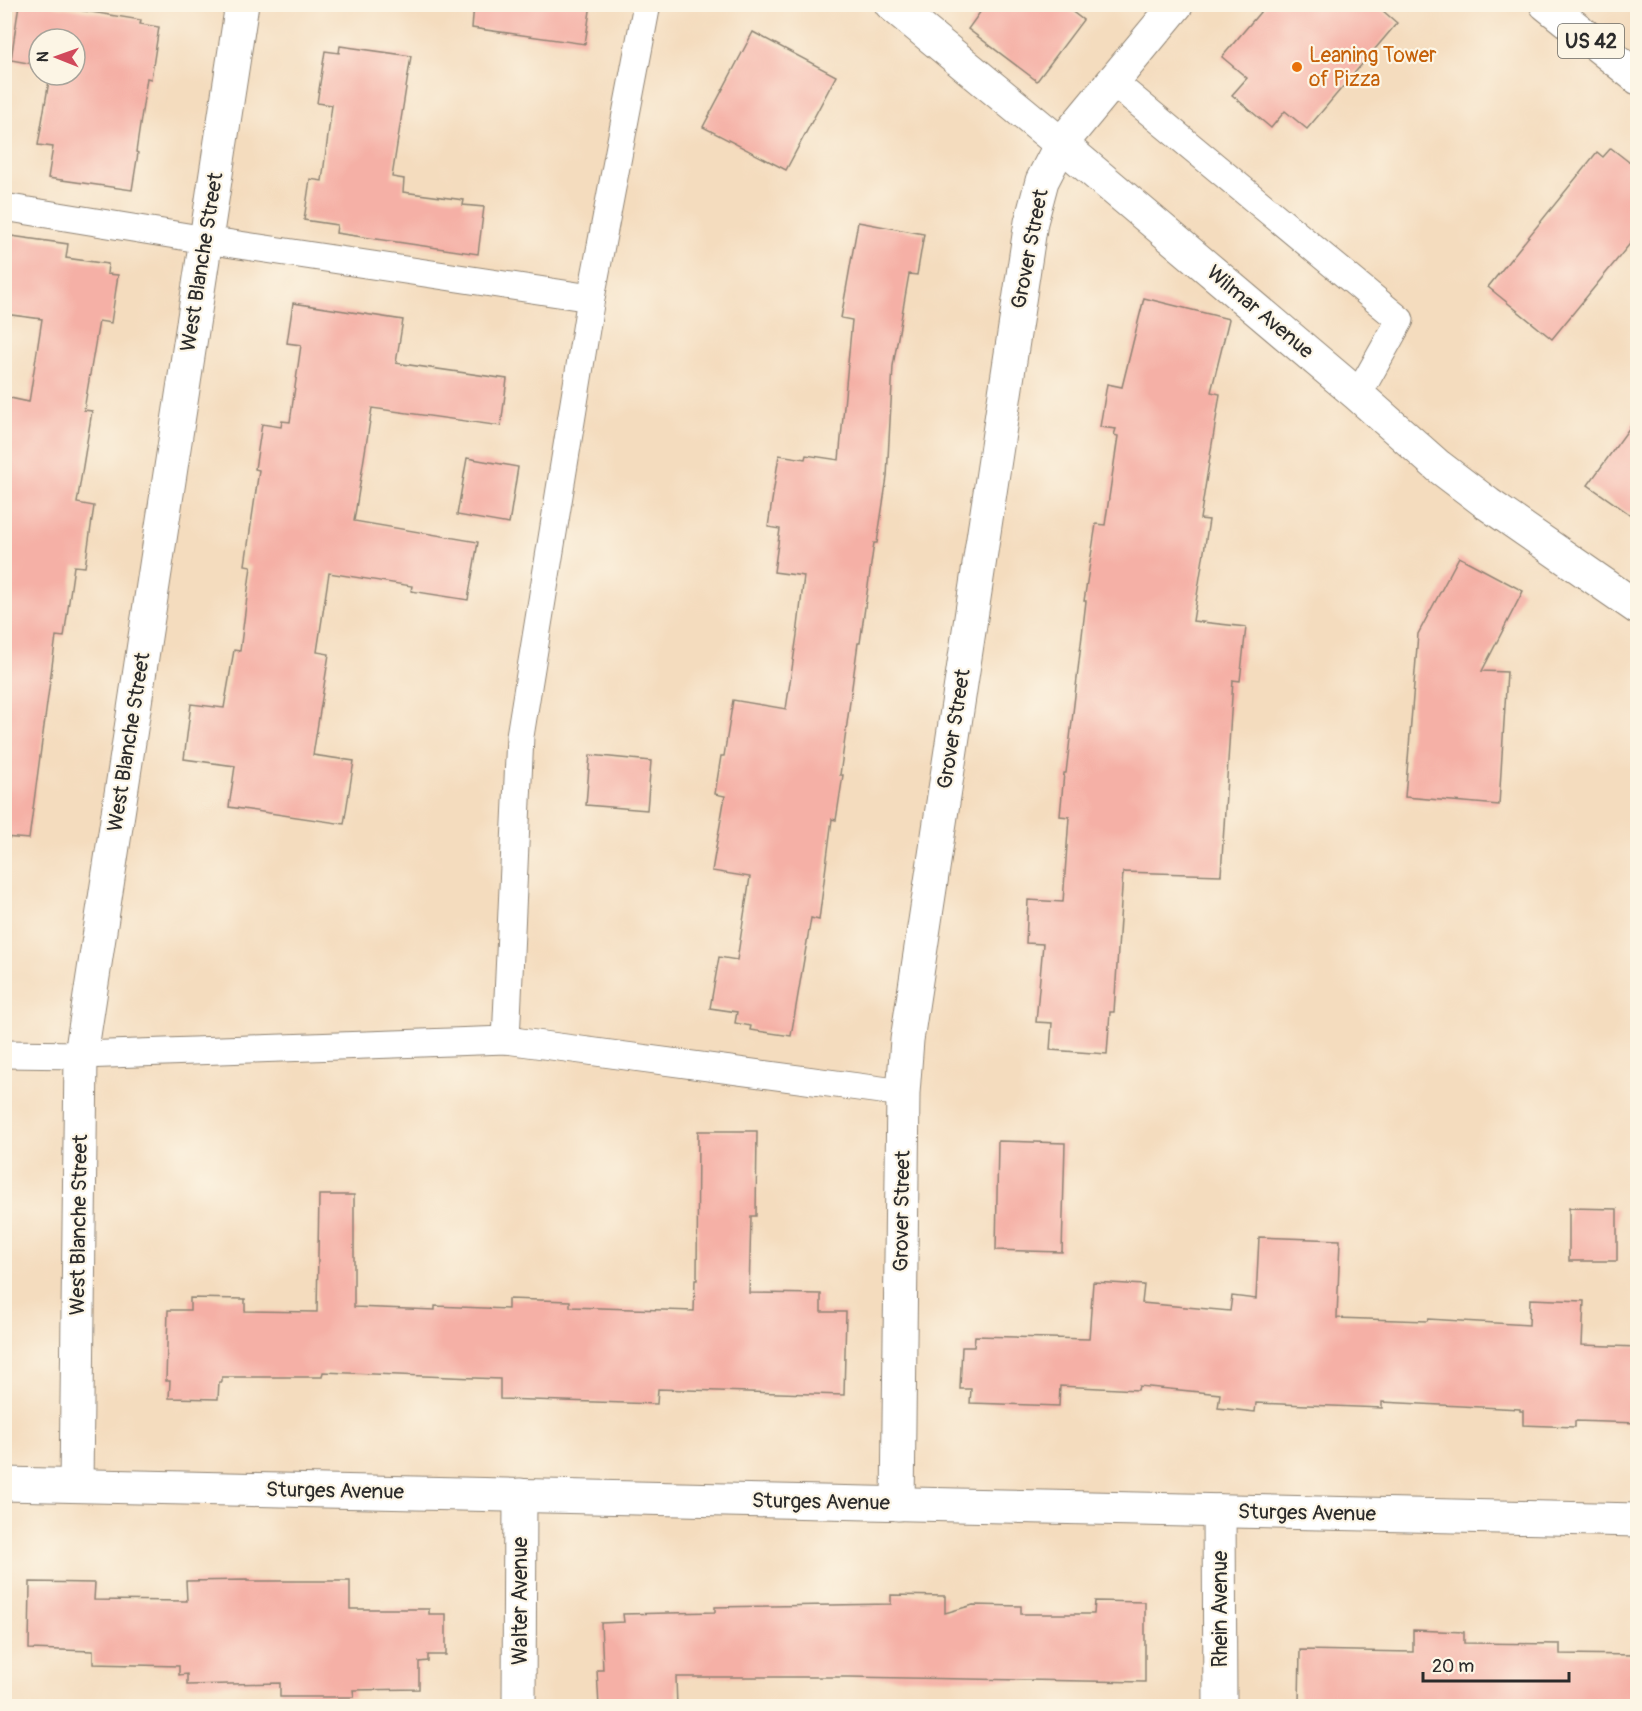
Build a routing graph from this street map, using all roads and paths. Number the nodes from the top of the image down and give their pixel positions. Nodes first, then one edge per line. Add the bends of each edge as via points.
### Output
1 (242, 4) edge
2 (647, 4) edge
3 (891, 4) edge
4 (1177, 4) edge
5 (1559, 10) edge
6 (1638, 78) edge
7 (1112, 81) junction
8 (1060, 144) junction
9 (4, 207) edge
10 (206, 240) junction
11 (591, 298) junction
12 (1359, 395) junction
13 (1638, 608) edge
14 (506, 1040) junction
15 (4, 1054) edge
16 (81, 1055) junction
17 (903, 1094) junction
18 (4, 1484) edge
19 (76, 1485) junction
20 (520, 1495) junction
21 (898, 1504) junction
22 (1219, 1511) junction
23 (1638, 1520) edge
24 (519, 1707) edge
25 (1220, 1707) edge

1 - 10 street, West Blanche Street
2 - 11 lane
3 - 8 street, Wilmar Avenue
4 - 7 street, Grover Street
5 - 6 street, US 42
7 - 8 street, Grover Street
7 - 12 lane via 1400,320
8 - 12 street, Wilmar Avenue
8 - 17 street, Grover Street via 1042,181 1031,222 907,1040
9 - 10 lane
10 - 11 lane
10 - 16 street, West Blanche Street
11 - 14 lane via 520,736
12 - 13 street, Wilmar Avenue via 1438,466
14 - 16 lane
14 - 17 lane
15 - 16 lane
16 - 19 street, West Blanche Street
17 - 21 street, Grover Street
18 - 19 street, Sturges Avenue
19 - 20 street, Sturges Avenue
20 - 21 street, Sturges Avenue
20 - 24 street, Walter Avenue
21 - 22 street, Sturges Avenue
22 - 23 street, Sturges Avenue
22 - 25 street, Rhein Avenue

